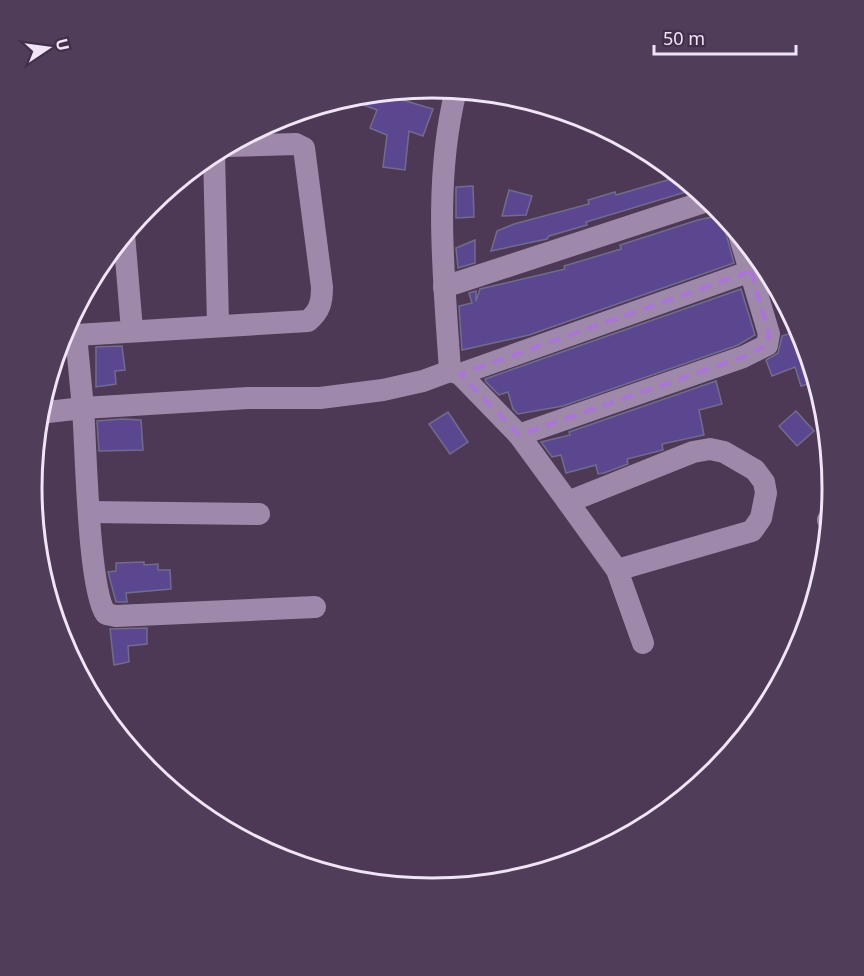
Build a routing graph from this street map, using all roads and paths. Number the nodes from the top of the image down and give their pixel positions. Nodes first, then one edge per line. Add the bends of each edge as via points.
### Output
1 (454, 99) edge
2 (246, 145) edge
3 (214, 165) edge
4 (699, 204) edge
5 (125, 248) edge
6 (747, 259) edge
7 (751, 271) junction
8 (444, 287) junction
9 (218, 325) junction
10 (132, 330) junction
11 (74, 335) edge
12 (71, 343) edge
13 (455, 373) junction
14 (83, 408) junction
15 (49, 412) edge
16 (519, 435) junction
17 (568, 502) junction
18 (89, 512) junction
19 (259, 514) dead end
20 (617, 570) junction
21 (315, 607) dead end
22 (643, 643) dead end

1 - 8 street via 447,128 441,202
2 - 9 street via 296,144 304,148 321,306 308,321
3 - 9 street
4 - 8 street
5 - 10 street
6 - 7 street
7 - 13 street
7 - 16 street via 769,334 767,345 743,357
8 - 13 street
9 - 10 street
10 - 11 street
12 - 14 street
13 - 14 street via 383,390 320,398 248,398
13 - 16 street
14 - 15 street
14 - 18 street
16 - 17 street
17 - 20 street
17 - 20 street via 693,452 710,449 724,452 755,470 764,482 762,518 752,531
18 - 19 street
18 - 21 street via 101,607 106,614
20 - 22 street

